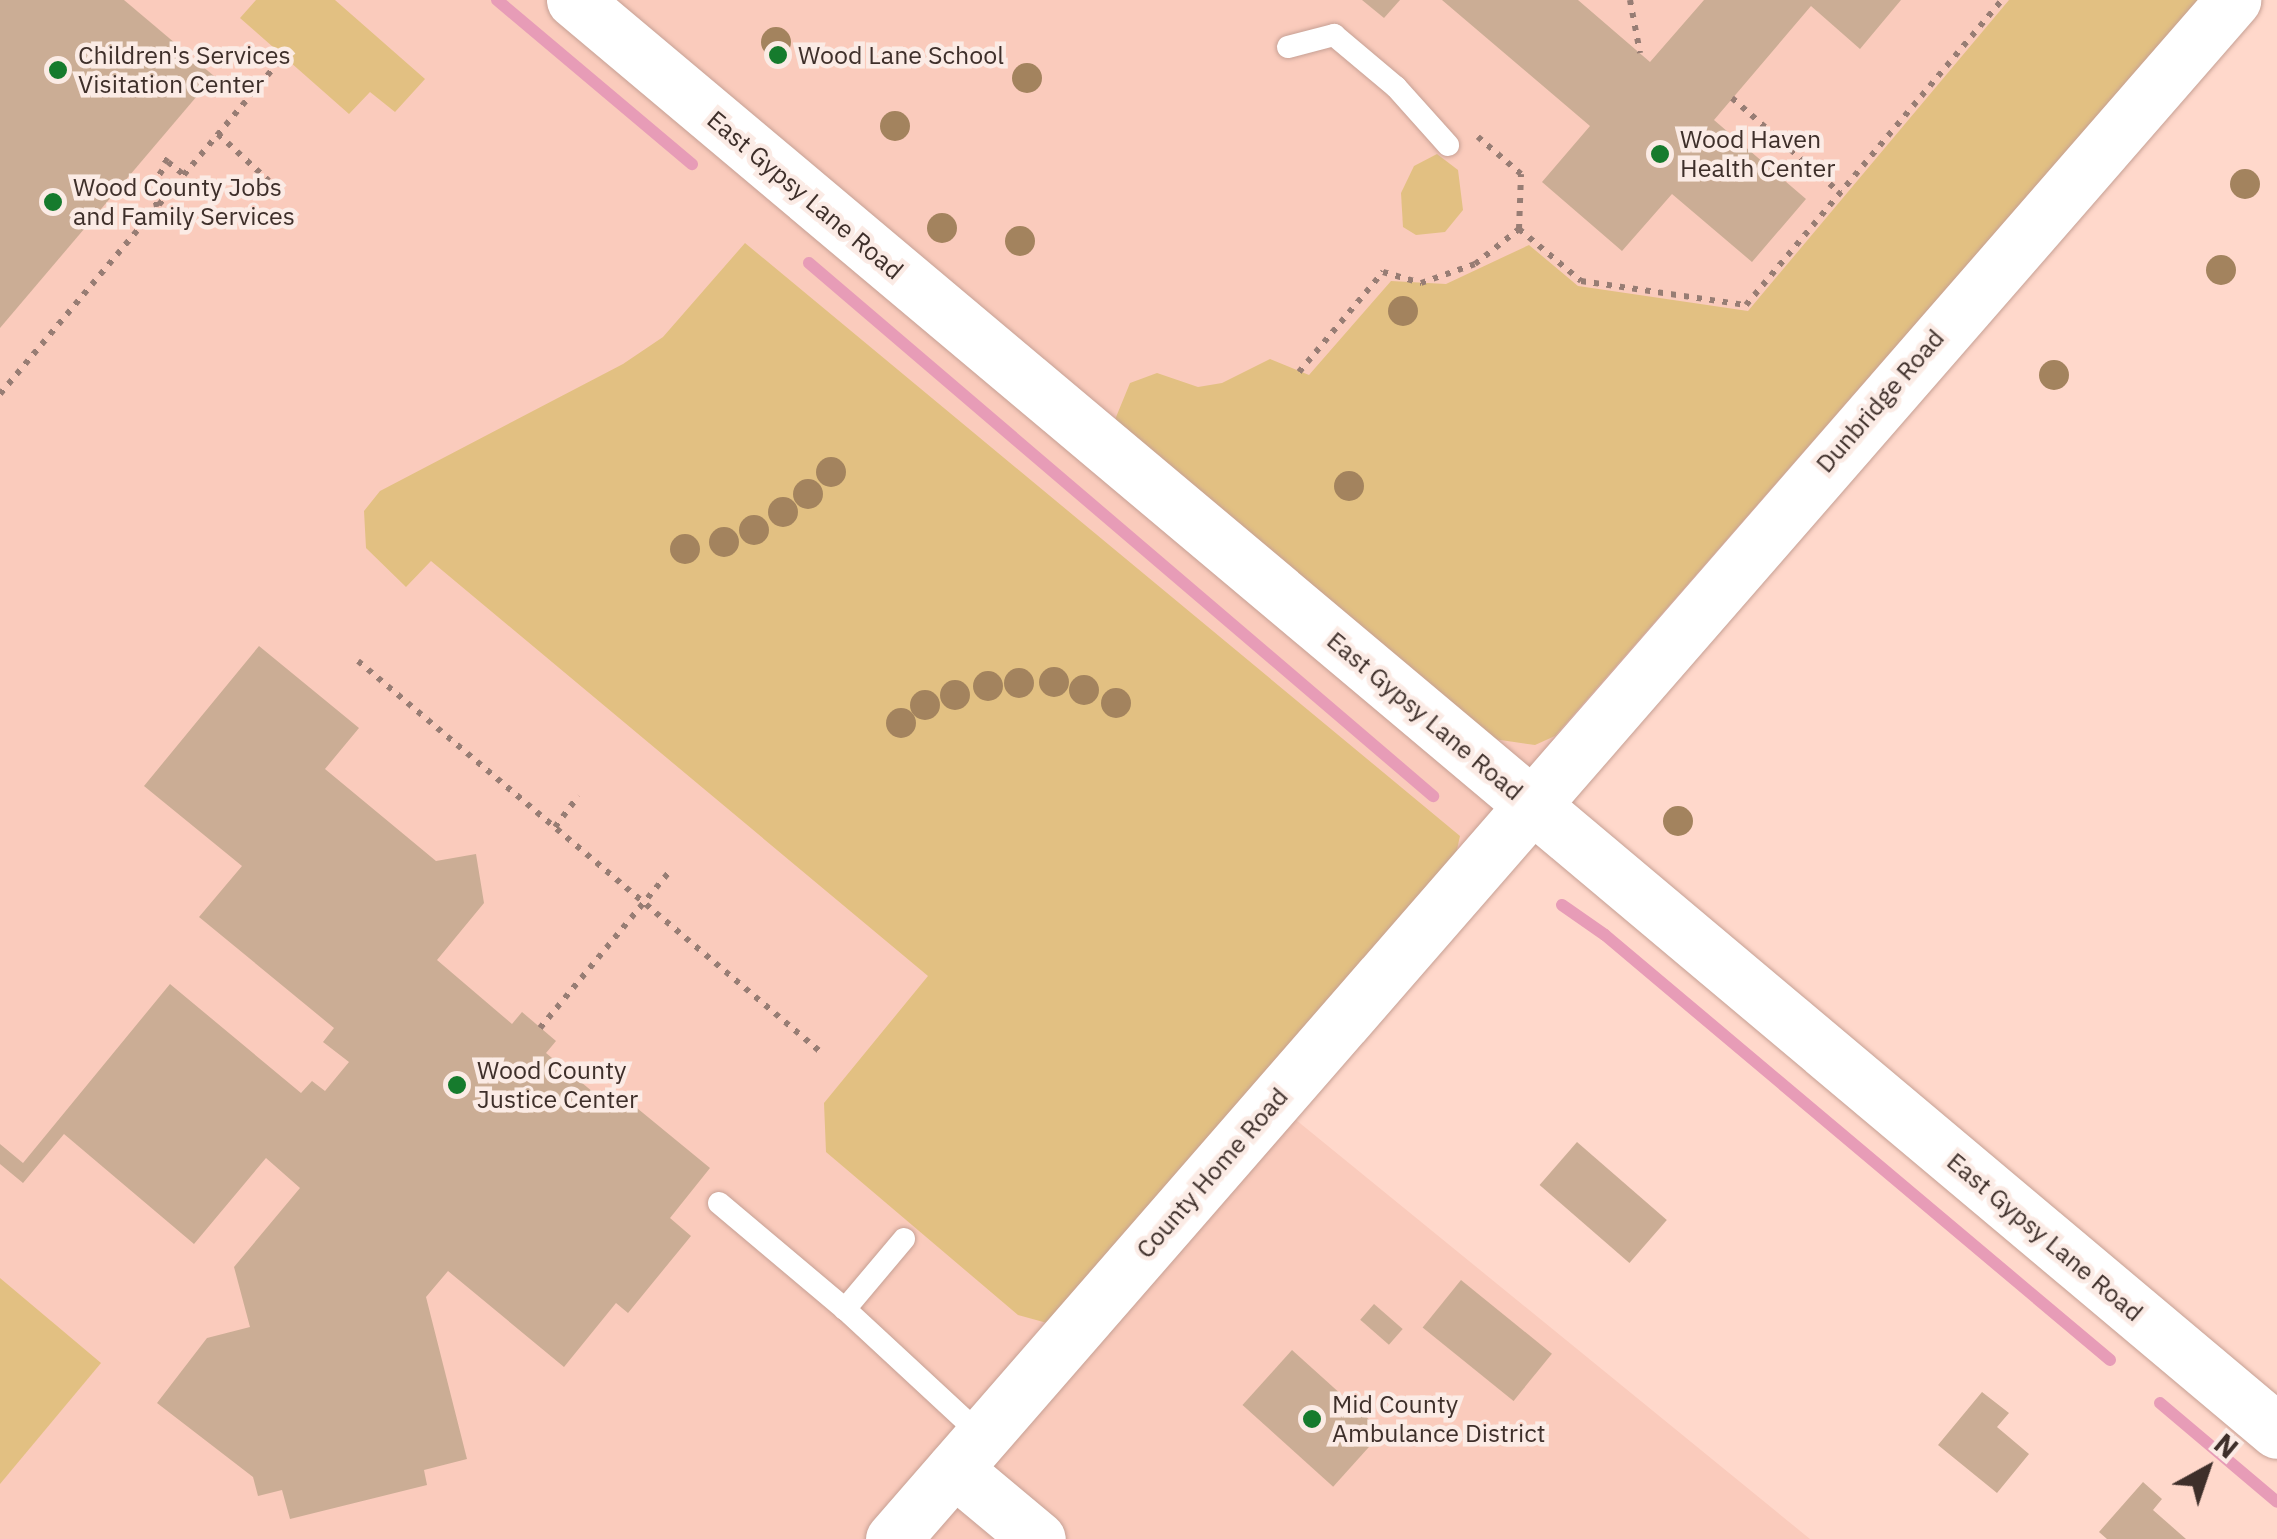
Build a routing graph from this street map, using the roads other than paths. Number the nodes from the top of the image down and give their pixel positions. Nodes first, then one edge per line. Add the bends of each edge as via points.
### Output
1 (574, 0) edge
2 (2234, 0) edge
3 (1288, 47) dead end
4 (1448, 145) dead end
5 (1530, 805) junction
6 (719, 1202) dead end
7 (904, 1239) dead end
8 (845, 1310) junction
9 (2277, 1431) edge
10 (968, 1452) junction
11 (893, 1539) edge
12 (1038, 1539) edge

1 - 5 street, East Gypsy Lane Road
2 - 5 street, Dunbridge Road
3 - 4 lane via 1334,35 1396,87
5 - 9 street, East Gypsy Lane Road
5 - 10 street, County Home Road
6 - 8 lane
7 - 8 lane
8 - 10 lane
10 - 11 street, County Home Road
10 - 12 street

